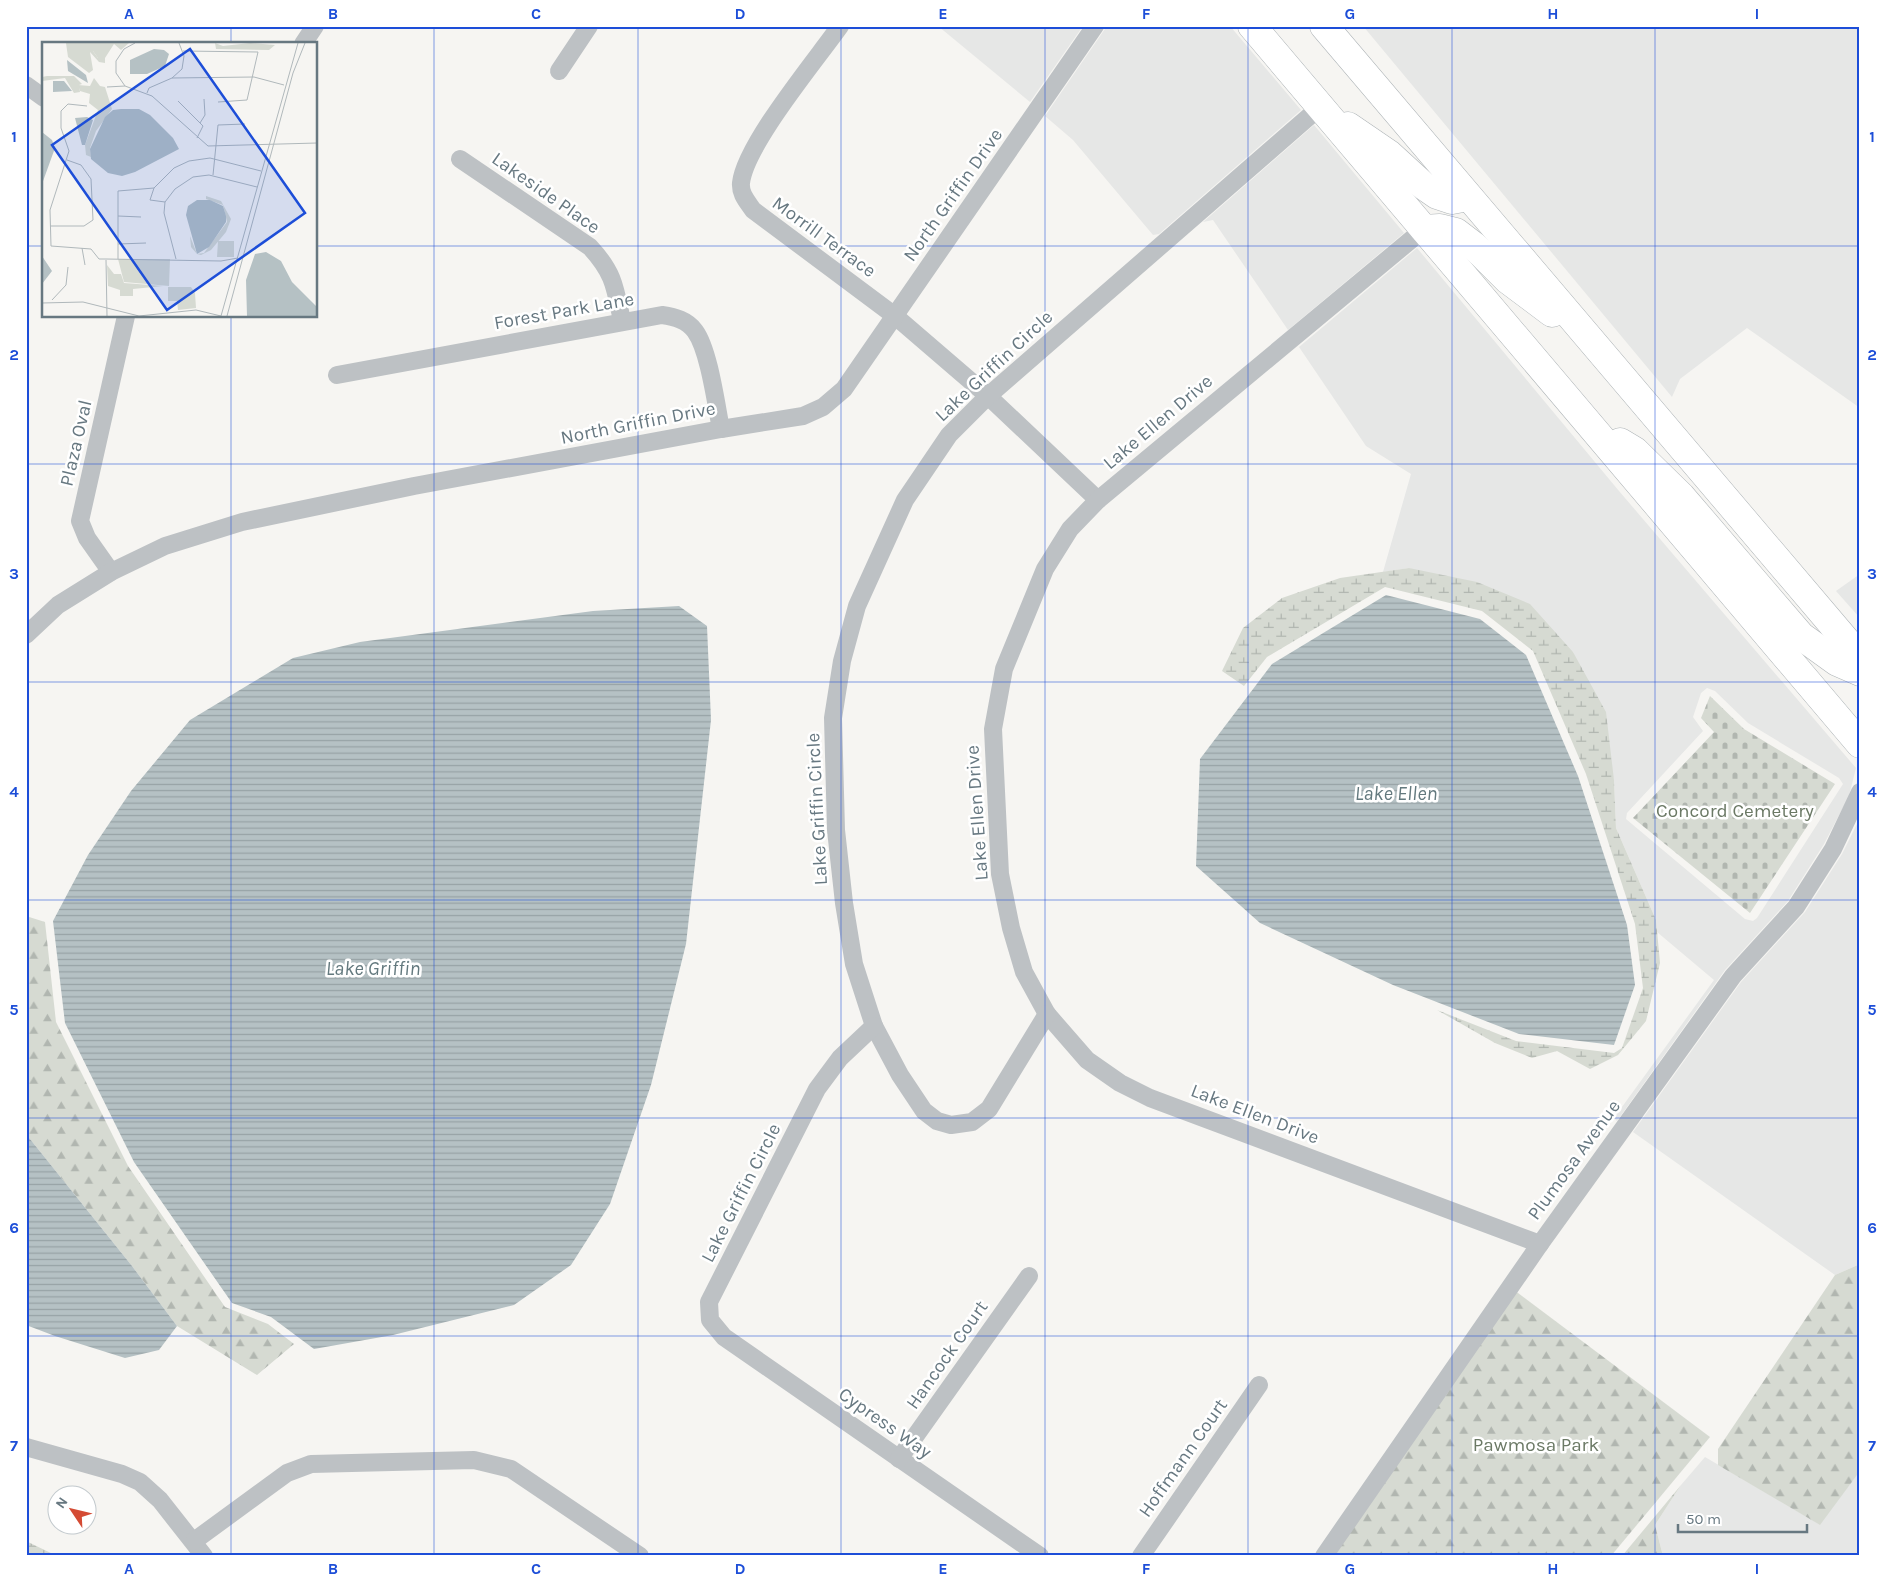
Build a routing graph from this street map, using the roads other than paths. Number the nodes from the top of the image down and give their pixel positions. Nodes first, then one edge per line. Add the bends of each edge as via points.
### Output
1 (315, 26) edge
2 (589, 26) edge
3 (840, 26) edge
4 (1095, 26) edge
5 (1252, 26) edge
6 (1324, 26) edge
7 (304, 42) edge
8 (559, 71) dead end
9 (26, 86) edge
10 (42, 97) edge
11 (1320, 107) junction
12 (460, 159) dead end
13 (1468, 197) junction
14 (1424, 229) junction
15 (896, 316) junction
16 (126, 318) edge
17 (622, 321) junction
18 (1592, 343) junction
19 (336, 375) dead end
20 (988, 396) junction
21 (1589, 423) junction
22 (721, 429) junction
23 (1098, 500) junction
24 (111, 572) junction
25 (26, 635) edge
26 (1860, 657) edge
27 (1860, 672) edge
28 (1860, 744) edge
29 (1860, 792) edge
30 (1047, 1014) junction
31 (874, 1026) junction
32 (1540, 1244) junction
33 (1029, 1276) dead end
34 (710, 1320) joint
35 (1259, 1385) dead end
36 (26, 1448) edge
37 (899, 1459) junction
38 (199, 1549) edge
39 (640, 1556) edge
40 (1040, 1556) edge
41 (1141, 1556) edge
42 (1324, 1556) edge

1 - 7 street
2 - 8 street
3 - 15 street, Morrill Terrace via 758,142 747,163 742,195 753,210
4 - 15 street, North Griffin Drive
5 - 11 main road
6 - 13 main road
9 - 10 street
11 - 13 main road via 1389,154 1437,194 1452,200
11 - 14 main road
11 - 20 street, Lake Griffin Circle
12 - 17 street, Lakeside Place via 590,246 605,263 614,282
13 - 18 main road
14 - 18 main road via 1456,232 1508,280
14 - 21 main road
14 - 23 street, Lake Ellen Drive
15 - 20 street, Morrill Terrace
15 - 22 street, North Griffin Drive via 844,389 823,407 803,416
16 - 24 street, Plaza Oval via 80,520 87,538
17 - 19 street, Forest Park Lane
17 - 22 street, Forest Park Lane via 662,315 680,318 695,331 703,347
18 - 26 main road
20 - 23 street, Morrill Terrace
20 - 31 street, Lake Griffin Circle via 949,435 905,500 857,606 842,661 834,718 836,830 854,964
21 - 27 main road via 1635,452 1681,496 1801,636 1837,662
21 - 28 main road
22 - 24 street, North Griffin Drive via 414,486 242,522 165,546
23 - 30 street, Lake Ellen Drive via 1070,529 1046,569 1004,669 993,729 1000,874 1024,972
24 - 25 street, North Griffin Drive via 58,605
29 - 32 street, Plumosa Avenue via 1833,849 1796,906 1733,976
30 - 31 street via 989,1109 972,1122 951,1125 937,1121 924,1111
30 - 32 street, Lake Ellen Drive via 1087,1060 1120,1083 1150,1098
31 - 34 street, Lake Griffin Circle via 840,1058 817,1089 708,1302
32 - 42 street, Plumosa Avenue
33 - 37 street, Hancock Court
34 - 37 street, Cypress Way via 724,1337
35 - 41 street, Hoffmann Court
36 - 38 street via 122,1474 140,1482 160,1500
37 - 40 street, Cypress Way
38 - 39 street via 287,1473 311,1464 474,1460 511,1469

